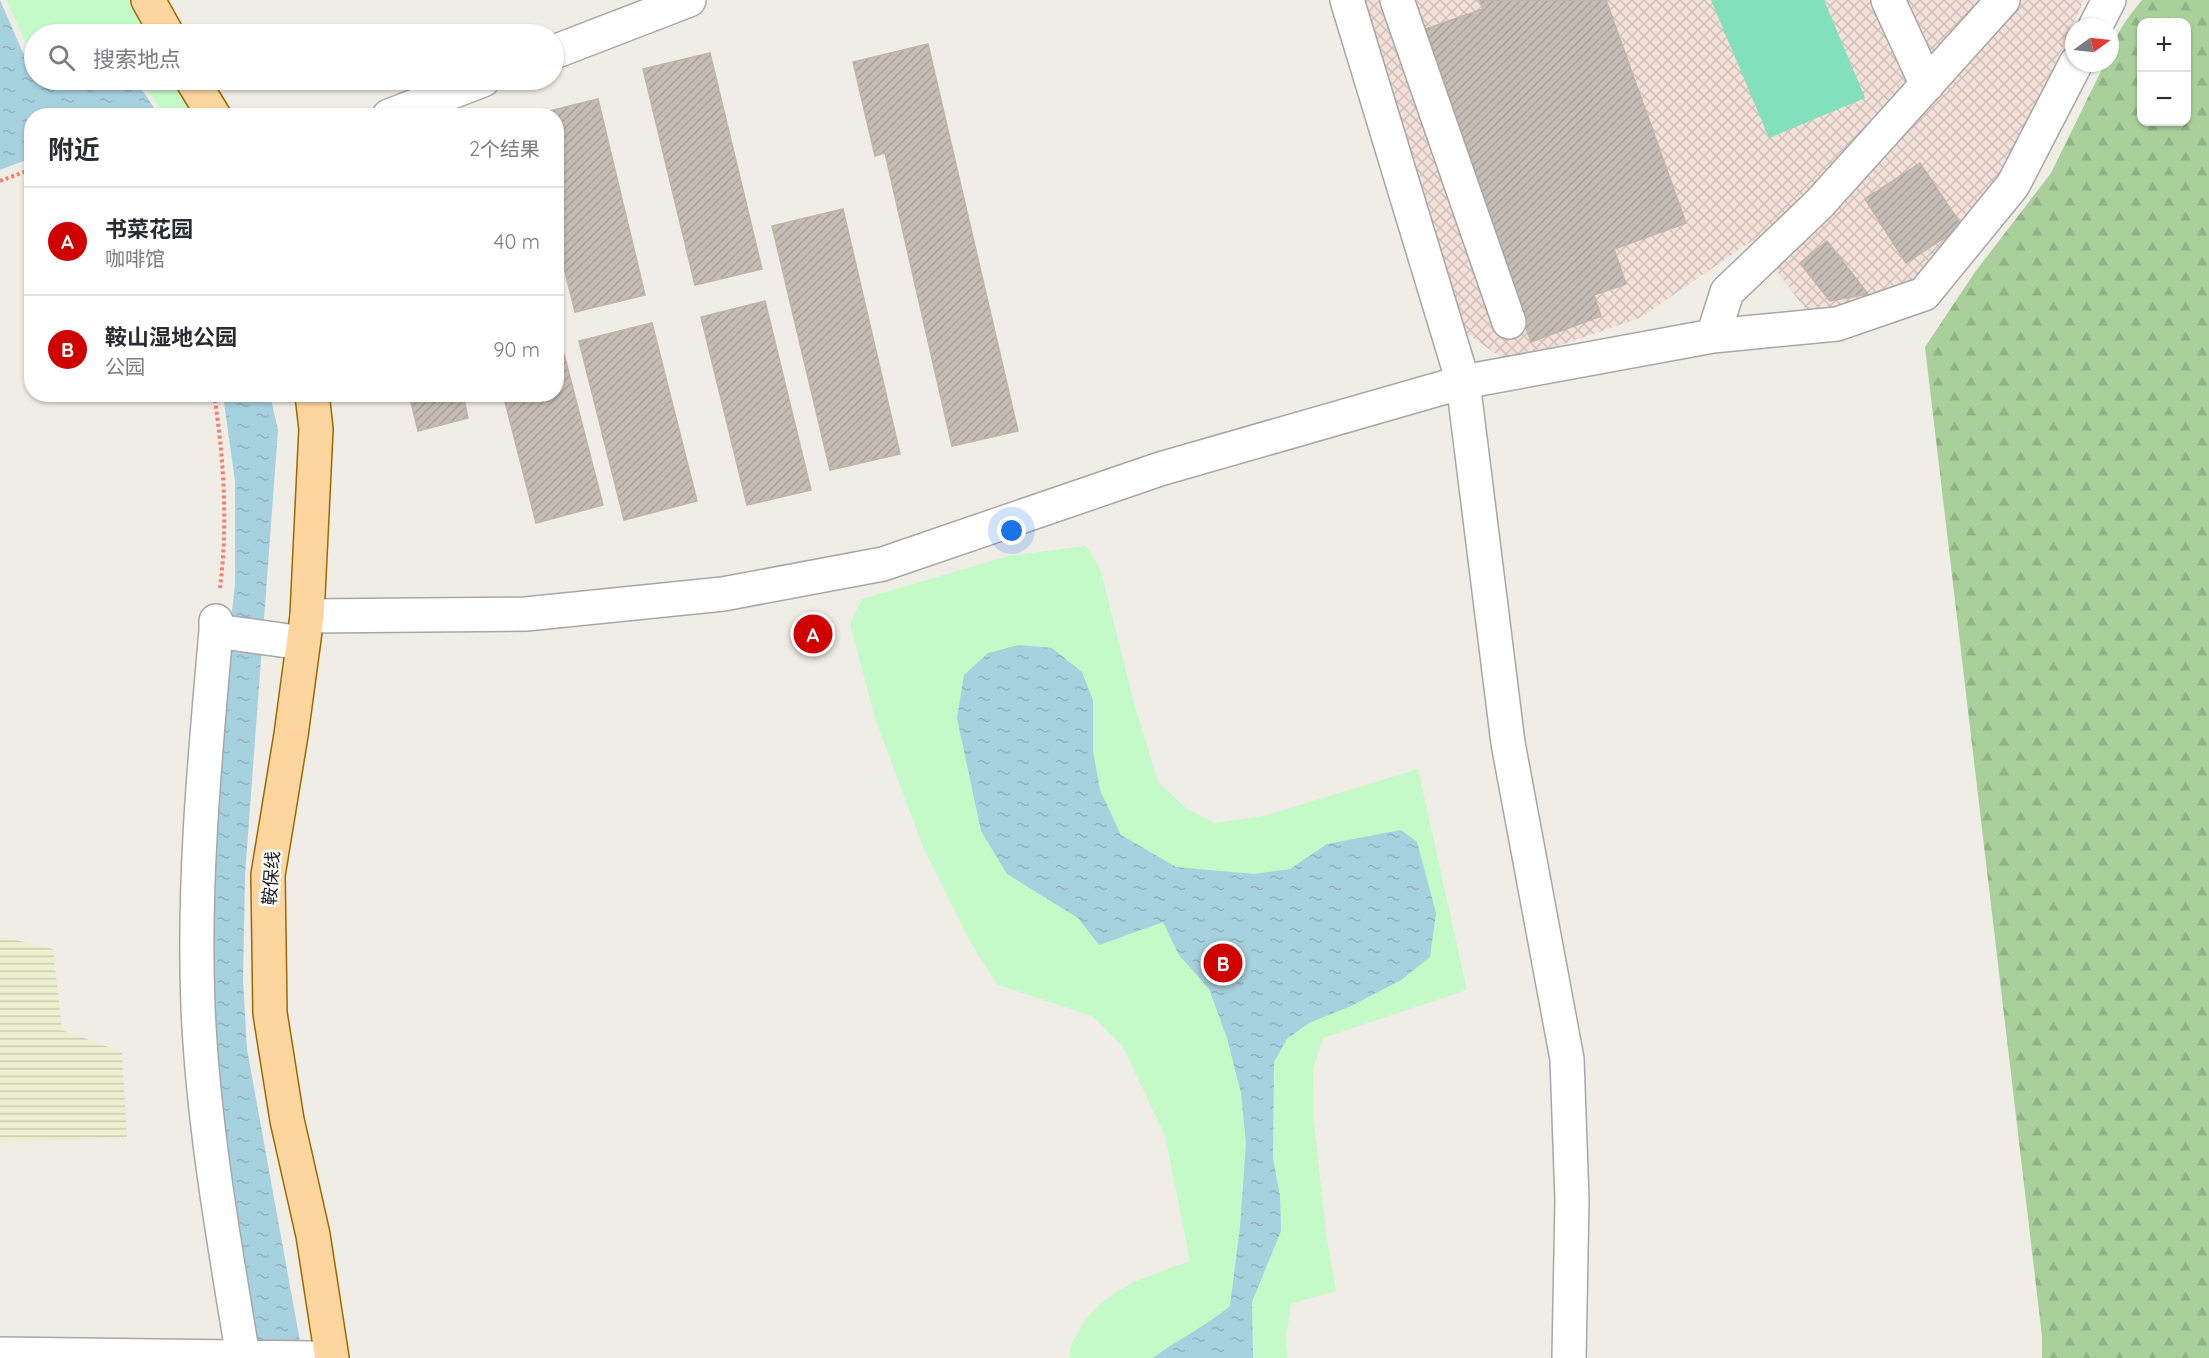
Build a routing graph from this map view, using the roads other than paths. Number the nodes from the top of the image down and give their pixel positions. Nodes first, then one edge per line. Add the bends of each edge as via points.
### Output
1 (148, 0) edge
2 (689, 0) edge
3 (1347, 0) edge
4 (1397, 0) edge
5 (1888, 0) edge
6 (2003, 0) edge
7 (2109, 0) edge
8 (2100, 18) edge
9 (161, 24) edge
10 (564, 48) edge
11 (2071, 72) edge
12 (1927, 85) junction
13 (198, 90) edge
14 (457, 90) edge
15 (209, 108) edge
16 (410, 108) edge
17 (1509, 322) dead end
18 (1713, 336) junction
19 (1463, 382) junction
20 (313, 402) edge
21 (294, 632) junction
22 (0, 1354) edge
23 (58, 1356) edge
24 (246, 1357) edge
25 (299, 1358) edge
26 (310, 1358) edge
27 (332, 1358) edge
28 (1569, 1358) edge

1 - 9 main road
2 - 10 street
3 - 19 street
4 - 17 street
5 - 12 street
6 - 12 street
7 - 8 street
11 - 18 street via 2013,185 1924,294 1837,324
12 - 18 street via 1819,204 1727,292
13 - 15 main road
14 - 16 street
18 - 19 street
19 - 21 street via 1160,469 883,564 723,594
19 - 28 street via 1508,743 1567,1059 1572,1200
20 - 21 main road, 鞍保线 via 316,429
21 - 24 street via 219,628 198,838 198,1005 203,1088
21 - 27 main road, 鞍保线 via 268,875 270,1013 286,1120 313,1235
22 - 23 street
23 - 24 street
24 - 25 street
25 - 26 street

